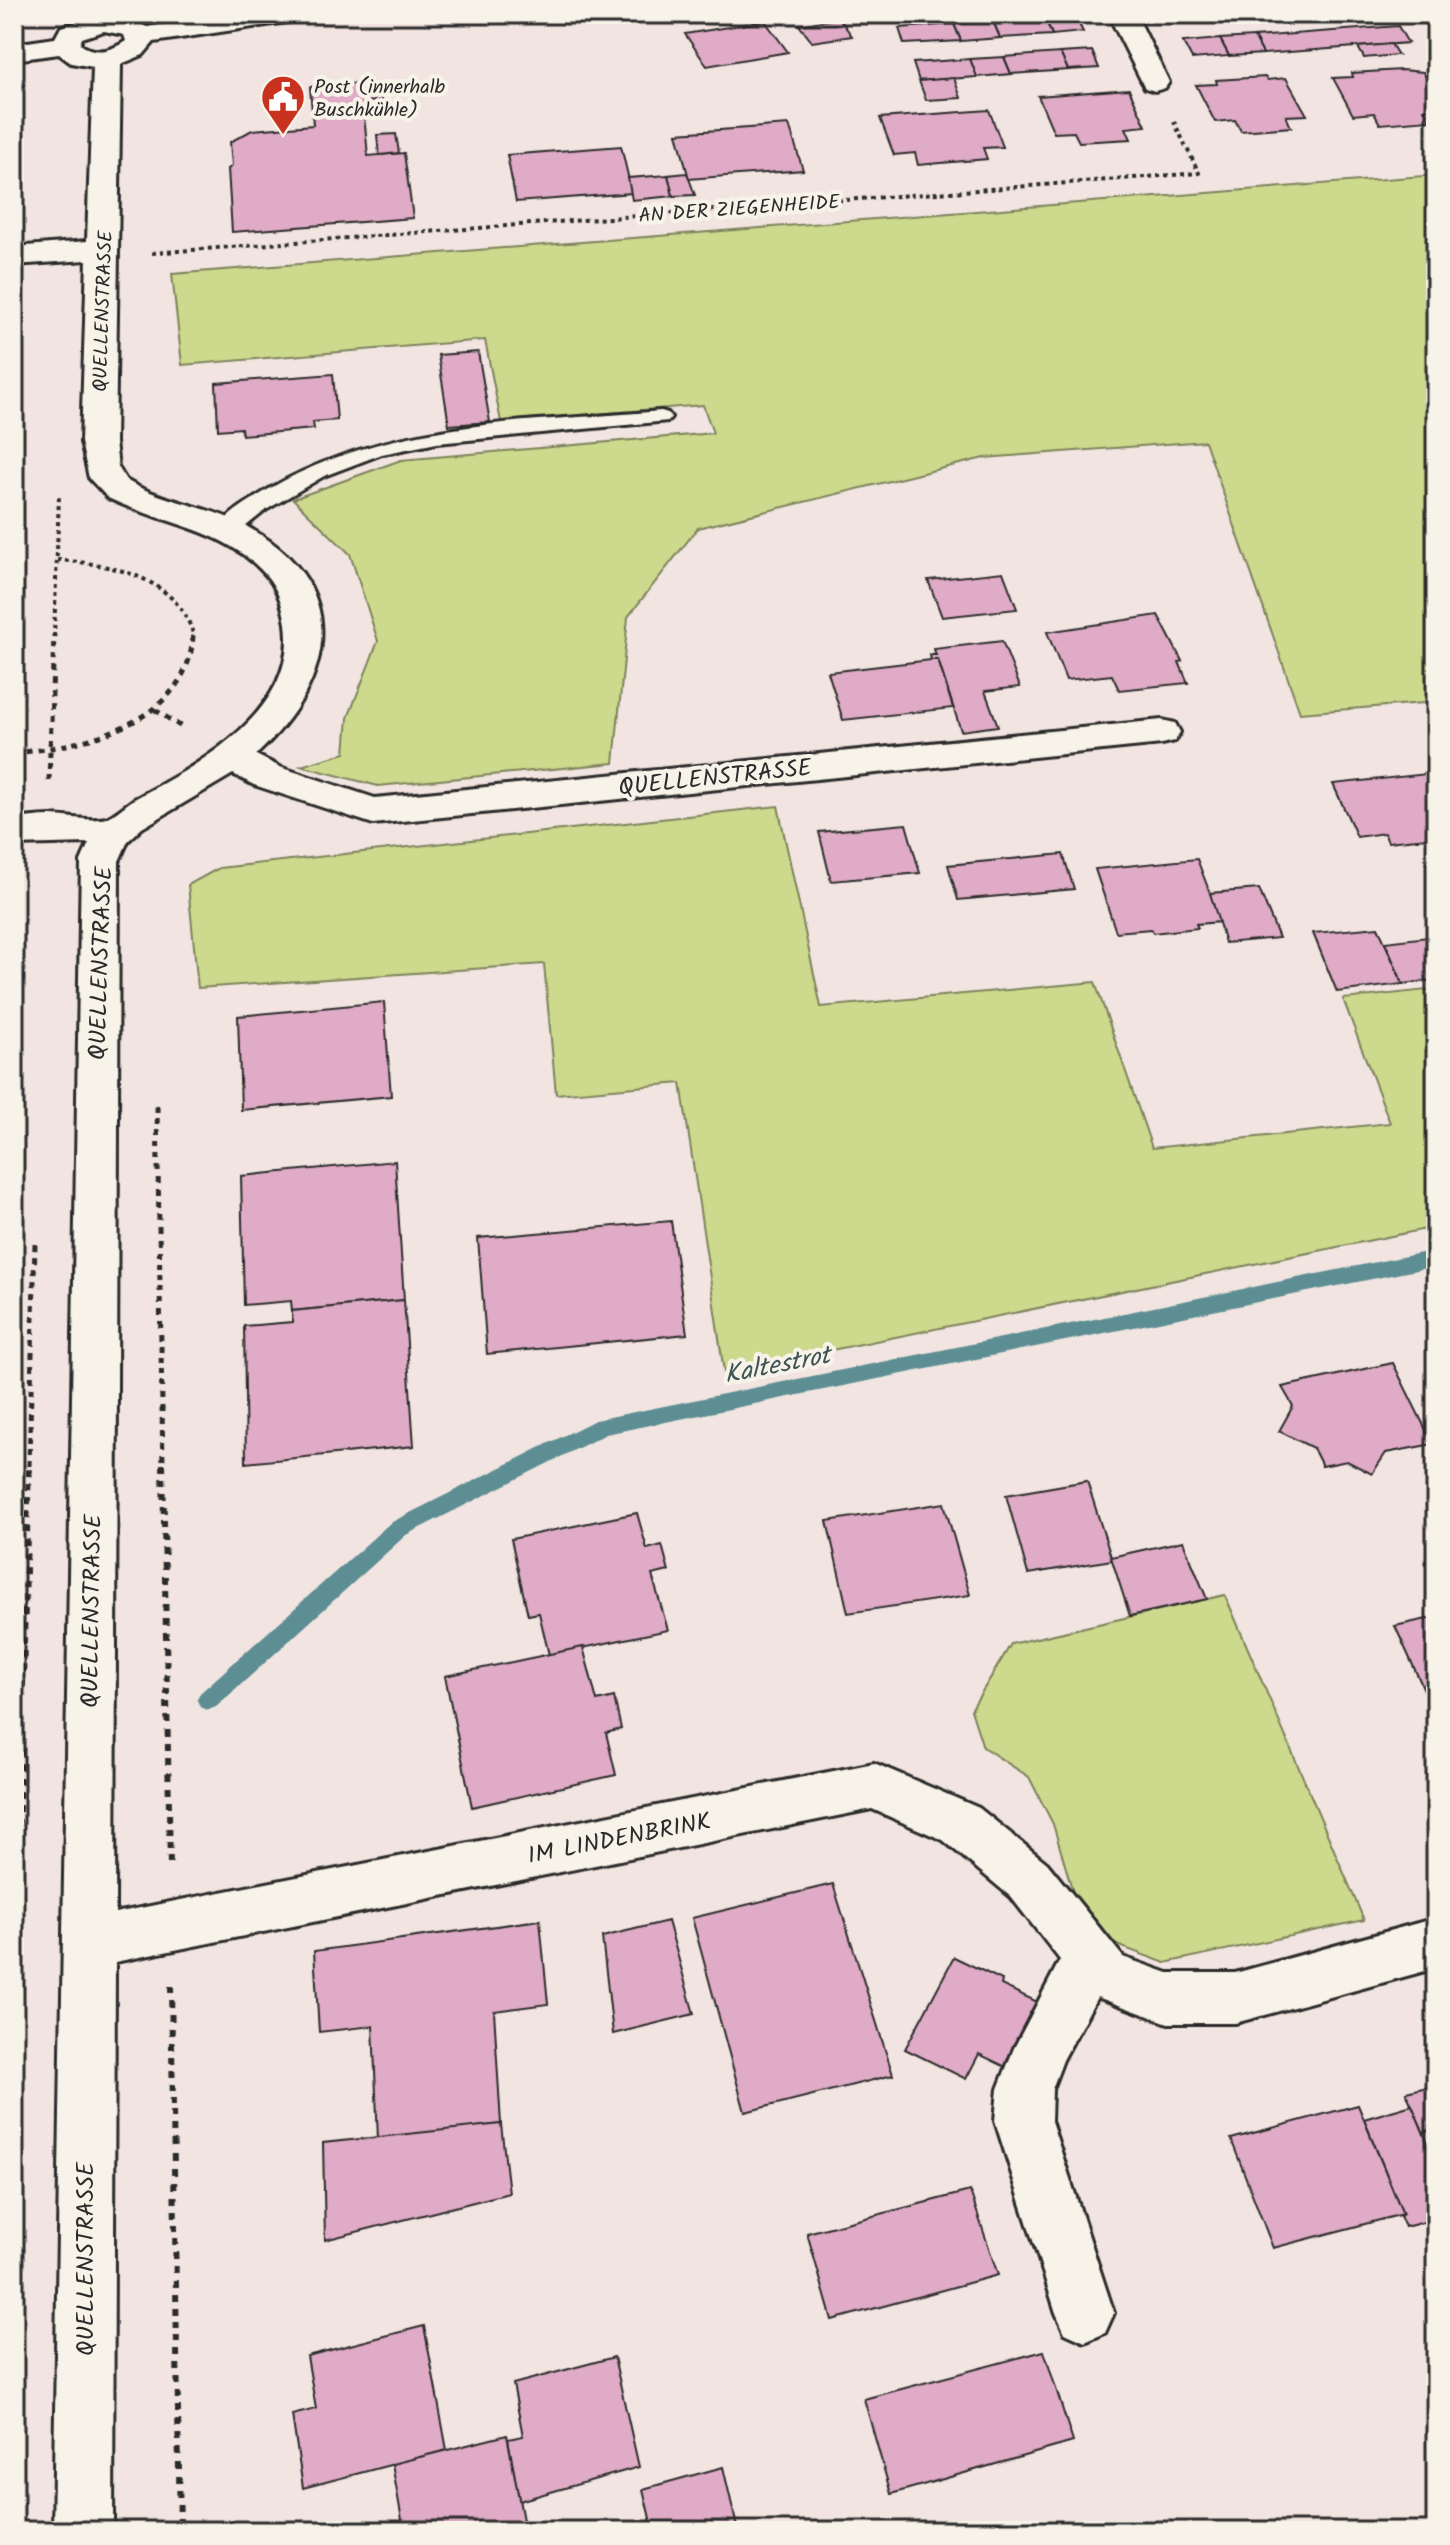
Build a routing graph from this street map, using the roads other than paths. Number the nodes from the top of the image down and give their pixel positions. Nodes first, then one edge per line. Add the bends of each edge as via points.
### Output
1 (287, 14) edge
2 (1122, 14) edge
3 (102, 18) edge
4 (140, 36) junction
5 (65, 45) junction
6 (14, 52) edge
7 (107, 58) junction
8 (1155, 82) road end
9 (104, 253) junction
10 (14, 256) edge
11 (661, 417) dead end
12 (227, 530) junction
13 (1162, 732) dead end
14 (230, 758) junction
15 (115, 831) junction
16 (14, 832) edge
17 (88, 1943) junction
18 (1436, 1943) edge
19 (1090, 1957) junction
20 (1085, 2313) dead end
21 (83, 2531) edge

1 - 4 street
2 - 8 street
3 - 4 street via 127,25
3 - 5 street via 79,28
4 - 7 street via 136,47
5 - 6 street
5 - 7 street via 79,56
7 - 9 street, QUELLENSTRASSE
9 - 10 street
9 - 12 street, QUELLENSTRASSE via 101,469 112,486
11 - 12 lane via 437,437 377,449 316,471
12 - 14 street, QUELLENSTRASSE via 265,552 288,578 301,608 305,643 298,676 283,704
13 - 14 street, QUELLENSTRASSE via 373,811 267,776
14 - 15 street, QUELLENSTRASSE
15 - 16 street
15 - 17 street, QUELLENSTRASSE via 100,861
17 - 19 street, IM LINDENBRINK via 874,1786 961,1824 1029,1880
17 - 21 street, QUELLENSTRASSE
18 - 19 street, IM LINDENBRINK via 1235,1998 1168,1998 1105,1975
19 - 20 street via 1041,2048 1025,2089 1023,2121

